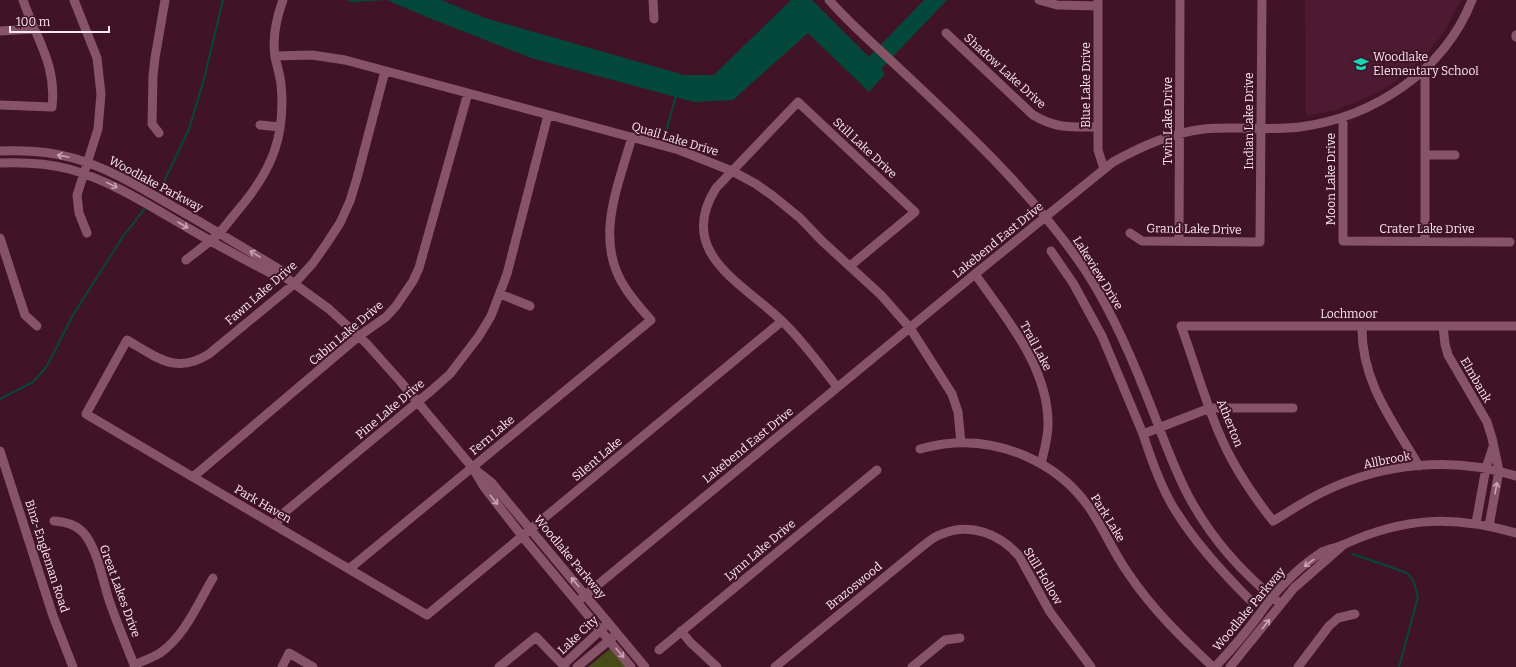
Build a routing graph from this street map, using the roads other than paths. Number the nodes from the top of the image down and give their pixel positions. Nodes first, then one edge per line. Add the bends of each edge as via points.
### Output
1 (22, 0) edge
2 (74, 0) edge
3 (165, 0) edge
4 (283, 0) edge
5 (653, 0) edge
6 (829, 0) edge
7 (1040, 0) edge
8 (1180, 0) edge
9 (1262, 0) edge
10 (1472, 0) edge
11 (1098, 3) edge
12 (654, 19) dead end
13 (34, 29) junction
14 (0, 30) edge
15 (946, 33) dead end
16 (275, 56) junction
17 (1424, 69) junction
18 (385, 71) junction
19 (468, 93) junction
20 (0, 105) edge
21 (548, 115) junction
22 (1343, 118) junction
23 (260, 125) dead end
24 (280, 127) junction
25 (1098, 127) junction
26 (1261, 128) junction
27 (159, 133) dead end
28 (1180, 134) junction
29 (632, 137) junction
30 (0, 151) edge
31 (1425, 155) junction
32 (1455, 155) dead end
33 (0, 163) edge
34 (88, 163) junction
35 (1104, 169) junction
36 (732, 171) junction
37 (84, 174) junction
38 (1046, 216) junction
39 (88, 233) dead end
40 (219, 233) junction
41 (1130, 233) dead end
42 (0, 238) edge
43 (210, 241) junction
44 (1180, 241) junction
45 (1343, 241) joint
46 (1425, 241) junction
47 (1260, 242) joint
48 (1510, 242) dead end
49 (1052, 250) dead end
50 (186, 260) dead end
51 (850, 266) junction
52 (975, 274) junction
53 (285, 277) junction
54 (294, 284) junction
55 (500, 294) junction
56 (530, 306) dead end
57 (782, 321) junction
58 (37, 326) dead end
59 (1182, 326) joint
60 (1362, 326) junction
61 (1443, 326) junction
62 (1516, 326) edge
63 (910, 328) junction
64 (359, 336) junction
65 (837, 387) junction
66 (418, 403) junction
67 (1210, 408) junction
68 (1293, 408) dead end
69 (86, 414) joint
70 (1159, 428) junction
71 (1144, 434) junction
72 (961, 443) junction
73 (1493, 446) junction
74 (920, 449) dead end
75 (0, 451) edge
76 (1041, 464) junction
77 (1419, 466) junction
78 (472, 467) junction
79 (1486, 468) junction
80 (877, 470) dead end
81 (1499, 471) junction
82 (1516, 476) edge
83 (193, 477) junction
84 (54, 521) dead end
85 (1273, 521) joint
86 (1476, 524) junction
87 (275, 525) junction
88 (1489, 526) junction
89 (531, 529) junction
90 (953, 530) joint
91 (1516, 533) edge
92 (522, 536) junction
93 (1343, 545) junction
94 (349, 569) junction
95 (214, 578) dead end
96 (586, 594) junction
97 (1272, 597) junction
98 (1250, 600) dead end
99 (577, 602) junction
100 (1281, 604) junction
101 (1355, 614) dead end
102 (427, 615) joint
103 (609, 623) junction
104 (601, 630) junction
105 (681, 631) junction
106 (617, 633) junction
107 (960, 638) dead end
108 (609, 640) junction
109 (584, 645) junction
110 (659, 650) dead end
111 (592, 655) junction
112 (134, 666) edge
113 (564, 666) edge
114 (73, 667) edge
115 (282, 667) edge
116 (313, 667) edge
117 (499, 667) edge
118 (577, 667) edge
119 (631, 667) edge
120 (645, 667) edge
121 (717, 667) edge
122 (775, 667) edge
123 (912, 667) edge
124 (1091, 667) edge
125 (1214, 667) edge
126 (1230, 667) edge
127 (1298, 667) edge

1 - 13 street
2 - 34 street via 97,58 100,76 101,112
3 - 27 street via 153,75 152,124
4 - 16 street via 274,34
5 - 12 street
6 - 38 street, Lakeview Drive via 988,153
7 - 11 street via 1057,5
8 - 28 street, Twin Lake Drive
9 - 26 street, Indian Lake Drive
10 - 17 street, Lakebend East Drive via 1448,42
11 - 25 street, Blue Lake Drive
13 - 14 street
13 - 20 street via 51,71 54,92 52,108
15 - 25 street, Shadow Lake Drive via 1032,115 1057,126
16 - 18 street, Quail Lake Drive via 334,57
16 - 24 street via 282,88
17 - 22 street, Lakebend East Drive via 1383,100
17 - 31 street
18 - 19 street, Quail Lake Drive
18 - 54 street, Fawn Lake Drive via 350,201 327,243
19 - 21 street, Quail Lake Drive
19 - 64 street, Cabin Lake Drive via 419,268 396,306 386,317
21 - 29 street, Quail Lake Drive
21 - 55 street, Pine Lake Drive
22 - 26 street, Lakebend East Drive via 1298,127
22 - 45 street, Moon Lake Drive
23 - 24 street
24 - 40 street via 276,150 264,176
25 - 35 street, Blue Lake Drive via 1098,150
26 - 28 street, Lakebend East Drive via 1204,129
26 - 47 street, Indian Lake Drive
28 - 35 street, Lakebend East Drive via 1134,150
28 - 44 street, Twin Lake Drive
29 - 36 street, Quail Lake Drive via 691,154
29 - 78 street, Fern Lake via 612,209 608,238 617,274 651,320
34 -> 30 street, Woodlake Parkway via 51,153
31 - 32 street
31 - 46 street
33 - 37 street, Woodlake Parkway via 45,164
34 - 37 street
34 - 40 street, Woodlake Parkway via 106,169
35 - 38 street, Lakebend East Drive
36 - 51 street, Quail Lake Drive via 773,196
36 - 51 street, Still Lake Drive via 798,102 915,212
36 - 57 street via 716,188 707,205 703,223 706,243 714,260
37 - 39 street via 77,195 78,213
37 -> 43 street, Woodlake Parkway via 139,200
38 - 52 street, Lakebend East Drive
38 - 70 street, Lakeview Drive via 1086,271 1105,304 1119,331
40 - 43 street
53 -> 40 street, Woodlake Parkway via 279,269
41 - 44 street, Grand Lake Drive via 1142,242
42 - 58 street via 25,315
43 - 50 street
43 - 53 street, Woodlake Parkway via 276,276
44 - 47 street, Grand Lake Drive
45 - 46 street, Crater Lake Drive
46 - 48 street, Crater Lake Drive
49 - 71 street via 1102,336
51 - 63 street, Quail Lake Drive via 881,295
52 - 63 street, Lakebend East Drive
52 - 76 street, Trail Lake via 1012,327 1039,376 1048,420
53 - 54 street, Woodlake Parkway
54 - 64 street, Woodlake Parkway via 329,309
54 - 69 street, Fawn Lake Drive via 201,359 189,363 170,363 127,340
55 - 56 street
55 - 66 street, Pine Lake Drive via 491,316 465,356 450,374
57 - 65 street
57 - 89 street, Silent Lake
59 - 60 street, Lochmoor
59 - 67 street, Atherton
60 - 61 street, Lochmoor
60 - 77 street via 1365,362 1374,388
61 - 62 street, Lochmoor
61 - 73 street, Elmbank via 1448,355 1487,422
63 - 65 street, Lakebend East Drive
63 - 72 street, Quail Lake Drive via 952,394 958,412
64 - 66 street, Woodlake Parkway
64 - 83 street, Cabin Lake Drive
65 - 96 street, Lakebend East Drive
66 - 78 street, Woodlake Parkway
66 - 87 street, Pine Lake Drive via 285,512
67 - 68 street
67 - 70 street
67 - 85 street, Atherton via 1232,459 1250,490
69 - 83 street, Park Haven
70 - 71 street
70 - 97 street, Lakeview Drive via 1189,498 1212,534
71 - 98 street via 1158,477 1176,512 1211,560
72 - 74 street, Park Lake
72 - 76 street, Park Lake via 1010,450
73 - 79 street
73 - 81 street, Elmbank
75 - 114 street, Binz-Engleman Road via 53,616
76 - 125 street, Park Lake via 1077,492 1096,518 1127,573 1154,608 1176,633
77 - 79 street, Allbrook via 1457,465
77 - 85 street, Allbrook via 1387,470 1346,482 1323,492
78 - 89 street, Woodlake Parkway via 491,482
78 -> 92 street, Woodlake Parkway via 484,487
78 - 94 street, Fern Lake
79 - 81 street, Allbrook
79 - 86 street
80 - 105 street, Lynn Lake Drive
81 - 82 street, Allbrook
88 -> 81 street, Elmbank
83 - 87 street, Park Haven
84 - 112 street, Great Lakes Drive via 69,523 87,537
86 - 88 street, Woodlake Parkway
86 - 93 street, Woodlake Parkway via 1445,520 1412,523 1377,531
87 - 94 street, Park Haven
88 - 91 street, Woodlake Parkway
89 - 92 street, Silent Lake
96 -> 89 street, Woodlake Parkway
90 - 122 street, Brazoswood via 924,545
90 - 124 street, Still Hollow via 986,532 1013,549 1050,612
92 - 99 street, Woodlake Parkway
92 - 102 street, Silent Lake
93 -> 97 street, Woodlake Parkway via 1324,552 1287,581
93 - 100 street, Woodlake Parkway
94 - 102 street, Park Haven
95 - 112 street via 173,642 155,656
96 - 99 street, Lakebend East Drive
96 - 103 street, Woodlake Parkway
97 - 100 street, Lakeview Drive
97 - 125 street, Woodlake Parkway via 1231,650
99 - 104 street, Woodlake Parkway
126 -> 100 street, Woodlake Parkway
101 - 127 street via 1338,618 1329,626
103 - 104 street, Lake City
103 - 106 street, Woodlake Parkway
104 - 108 street, Woodlake Parkway
104 - 109 street, Lake City
105 - 110 street, Lynn Lake Drive
105 - 121 street
106 - 108 street, Lake City
106 - 120 street, Woodlake Parkway
107 - 123 street via 945,640
108 - 111 street, Lake City
108 -> 119 street, Woodlake Parkway
109 - 111 street
109 - 113 street, Lake City
111 - 118 street, Lake City
113 - 117 street via 536,637
115 - 116 street via 289,653

